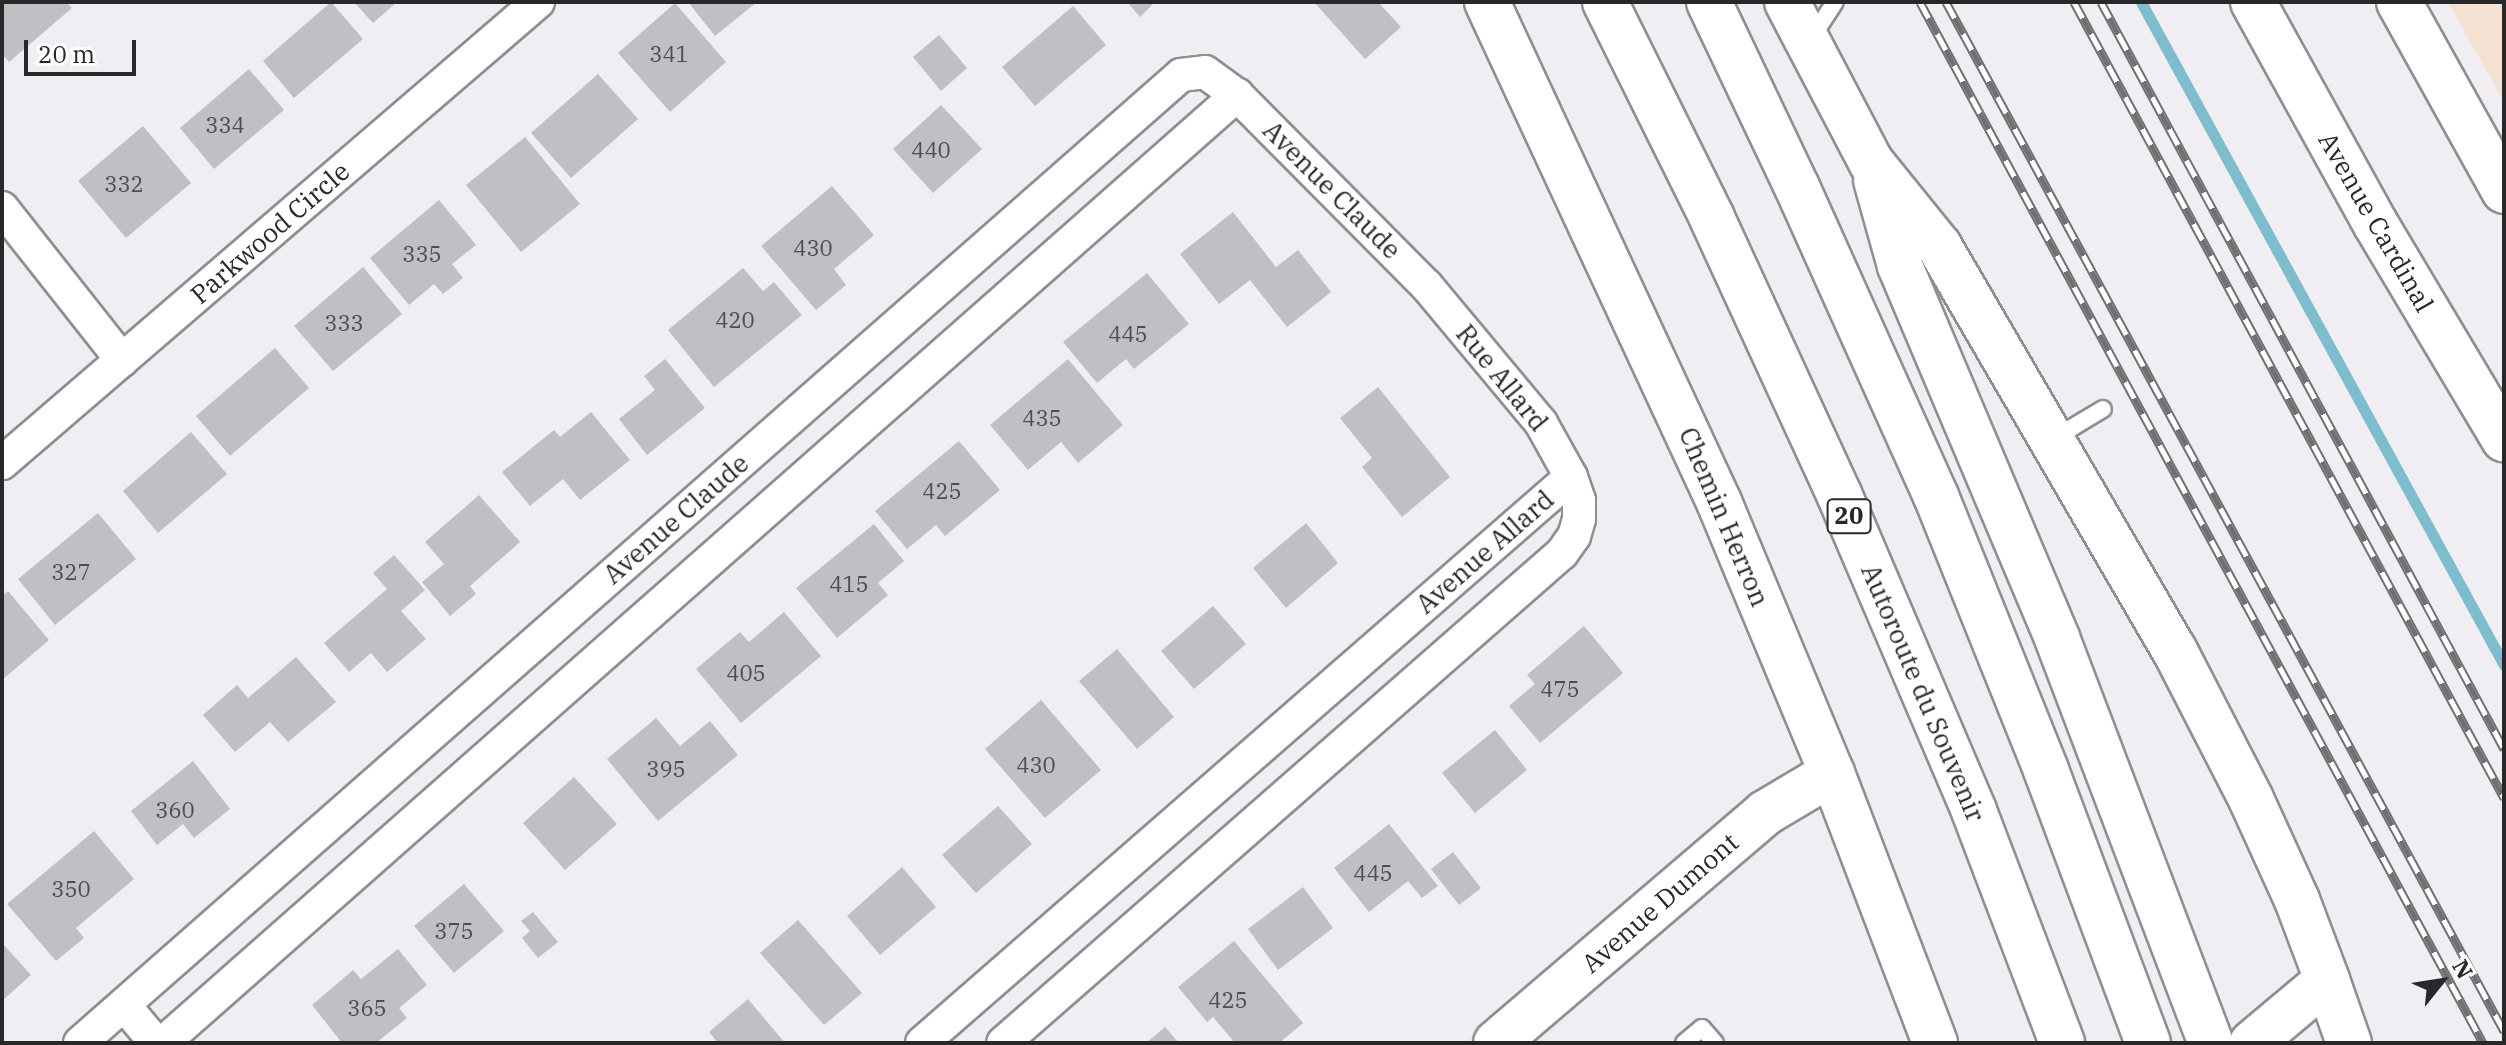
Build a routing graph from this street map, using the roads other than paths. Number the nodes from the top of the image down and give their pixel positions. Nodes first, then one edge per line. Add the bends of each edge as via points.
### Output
1 (538, 2) edge
2 (1487, 2) edge
3 (1605, 2) edge
4 (1709, 2) edge
5 (1835, 2) edge
6 (2253, 2) edge
7 (2399, 2) edge
8 (1796, 19) edge
9 (1237, 95) junction
10 (1871, 162) junction
11 (2503, 188) edge
12 (2, 208) edge
13 (1426, 285) joint
14 (122, 360) junction
15 (2103, 409) dead end
16 (2504, 438) edge
17 (2052, 440) junction
18 (2, 463) edge
19 (1571, 477) junction
20 (1832, 773) junction
21 (982, 991) junction
22 (124, 1005) junction
23 (2332, 1021) edge
24 (1010, 1037) edge
25 (2254, 1041) edge
26 (80, 1043) edge
27 (156, 1043) edge
28 (163, 1043) edge
29 (922, 1043) edge
30 (1496, 1043) edge
31 (1684, 1043) edge
32 (1715, 1043) edge
33 (1935, 1043) edge
34 (2062, 1043) edge
35 (2148, 1043) edge
36 (2211, 1043) edge

1 - 14 street, Parkwood Circle
2 - 20 main road, Chemin Herron via 1719,502
3 - 34 main road, Autoroute du Souvenir / 20 via 1839,494 1974,811
4 - 35 main road via 1936,496
5 - 8 lane via 1820,25
6 - 16 main road, Avenue Cardinal via 2375,223
7 - 11 main road
8 - 10 main road
9 - 13 street, Avenue Claude
9 - 22 street, Avenue Claude via 1205,72 1181,75
9 - 28 street, Avenue Claude
10 - 17 main road via 1939,246
10 - 36 main road via 1900,266 2057,638
12 - 14 street
13 - 19 street, Rue Allard via 1541,423
14 - 18 street, Parkwood Circle
15 - 17 lane
17 - 23 main road via 2214,725 2279,860
19 - 21 street, Avenue Allard
19 - 24 street, Avenue Allard via 1579,519 1562,553
20 - 30 main road, Avenue Dumont via 1765,813
20 - 33 main road, Chemin Herron
21 - 24 street
21 - 29 street, Avenue Allard
22 - 26 street, Avenue Claude
22 - 27 street
23 - 25 main road
31 - 32 lane via 1702,1028

